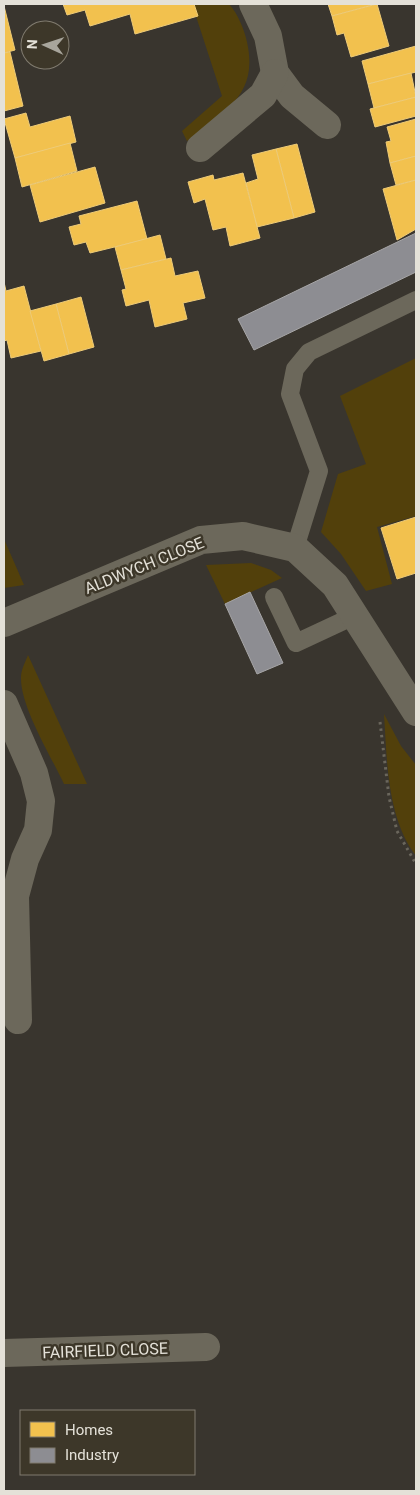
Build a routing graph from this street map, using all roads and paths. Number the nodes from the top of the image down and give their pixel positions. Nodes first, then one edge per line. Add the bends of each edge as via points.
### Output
1 (253, 4) edge
2 (276, 74) junction
3 (327, 126) dead end
4 (200, 148) dead end
5 (416, 300) edge
6 (295, 548) junction
7 (274, 597) dead end
8 (356, 615) junction
9 (4, 623) edge
10 (4, 704) edge
11 (416, 712) edge
12 (380, 719) dead end
13 (416, 864) edge
14 (10, 979) edge
15 (18, 1020) dead end
16 (206, 1347) dead end
17 (4, 1353) edge

1 - 2 street via 268,36
2 - 3 street via 292,96
2 - 4 street via 263,95
5 - 6 lane via 309,352 295,370 290,394 319,471
6 - 8 street, ALDWYCH CLOSE via 335,585
6 - 9 street, ALDWYCH CLOSE via 243,536 201,540
7 - 8 lane via 296,643
8 - 11 street, ALDWYCH CLOSE
10 - 14 street via 34,773 41,801 38,830 25,859 15,896
12 - 13 path via 388,797 397,831
14 - 15 street
16 - 17 street, FAIRFIELD CLOSE

